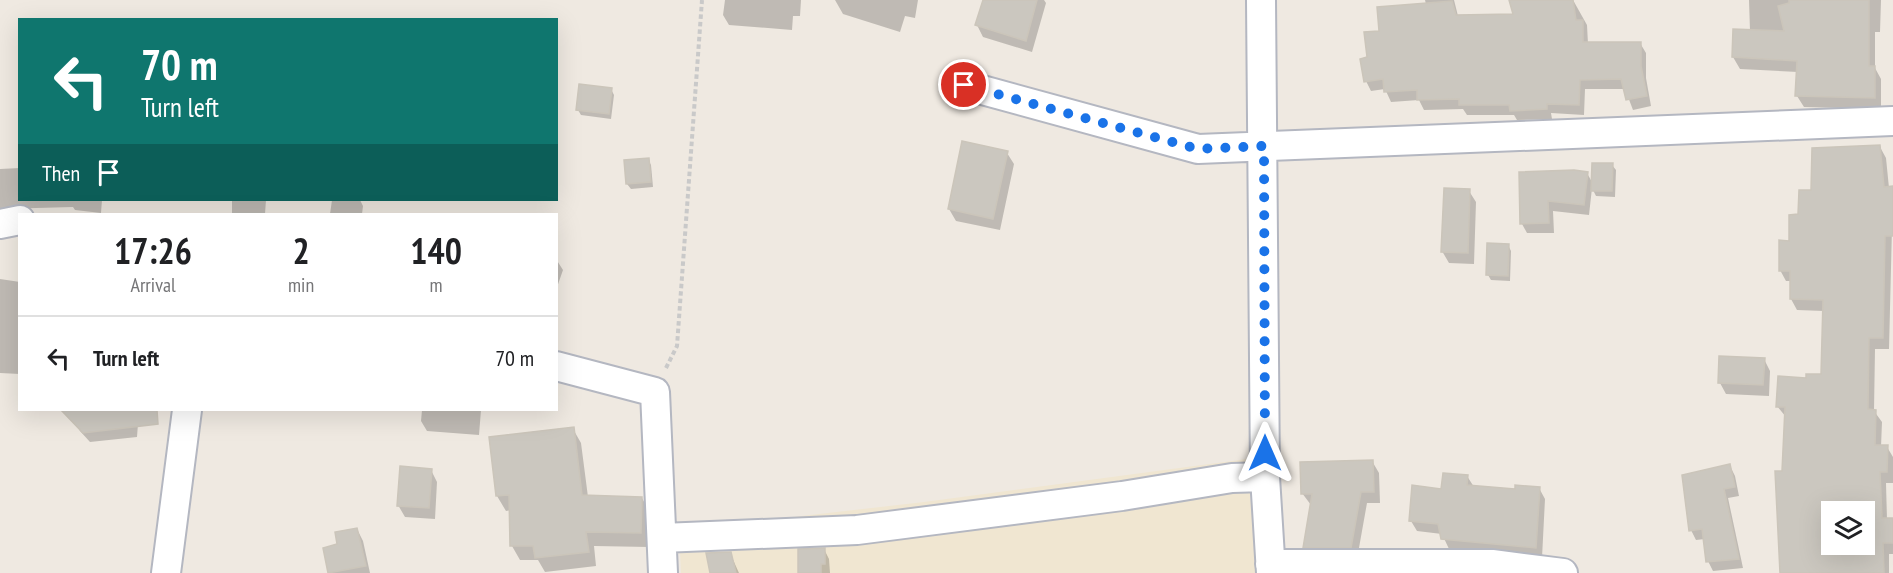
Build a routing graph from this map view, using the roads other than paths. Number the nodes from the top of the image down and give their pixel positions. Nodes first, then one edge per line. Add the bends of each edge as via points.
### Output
1 (1261, 0) edge
2 (964, 85) dead end
3 (1893, 121) edge
4 (1264, 146) junction
5 (18, 220) edge
6 (0, 224) edge
7 (558, 367) edge
8 (187, 411) edge
9 (1265, 477) junction
10 (662, 538) junction
11 (1271, 568) edge
12 (166, 573) edge
13 (663, 573) edge
14 (1563, 573) edge

1 - 4 street
2 - 4 street via 1198,149
3 - 4 street
4 - 9 street
5 - 6 street
7 - 10 street via 655,392
8 - 12 street
9 - 10 street via 1232,478 857,530
9 - 11 street
10 - 13 street
11 - 14 street via 1388,562 1492,564

